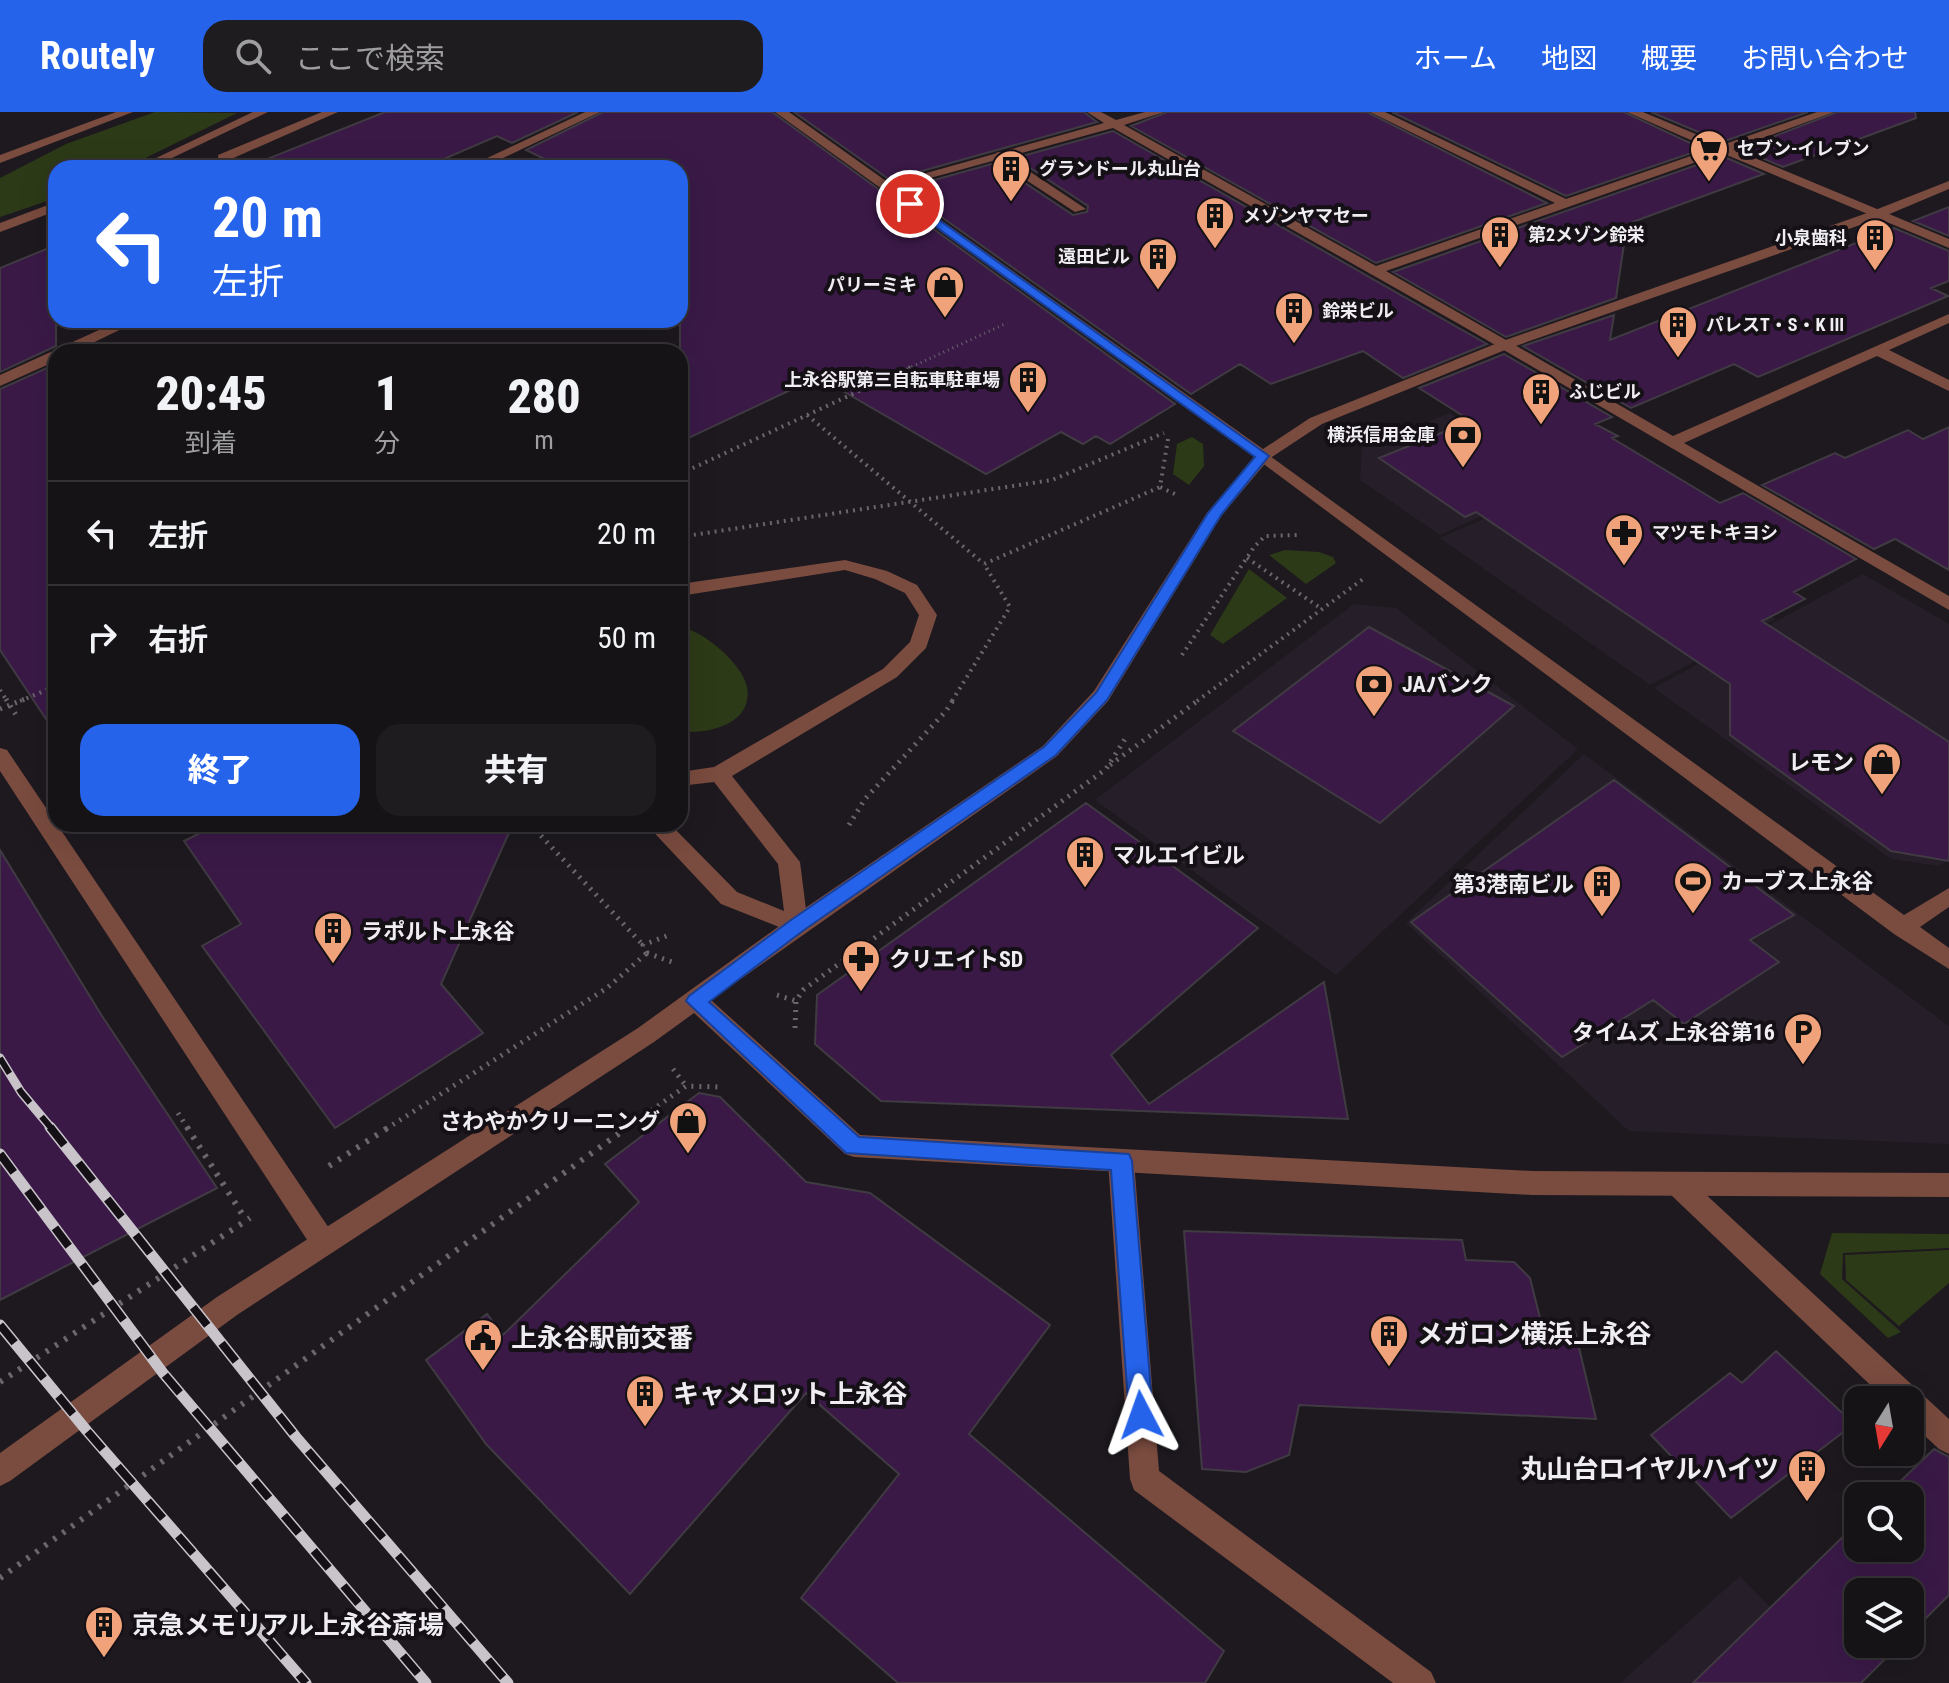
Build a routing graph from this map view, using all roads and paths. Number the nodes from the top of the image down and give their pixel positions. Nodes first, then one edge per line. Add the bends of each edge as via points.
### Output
1 (127, 112) edge
2 (262, 112) edge
3 (332, 112) edge
4 (594, 112) edge
5 (781, 112) edge
6 (1093, 112) edge
7 (1158, 112) edge
8 (1376, 112) edge
9 (1633, 112) edge
10 (1828, 112) edge
11 (1115, 124) junction
12 (1722, 150) junction
13 (998, 156) junction
14 (0, 159) edge
15 (158, 160) edge
16 (223, 160) edge
17 (489, 160) edge
18 (1949, 185) edge
19 (886, 186) junction
20 (1566, 204) junction
21 (48, 209) edge
22 (1080, 209) dead end
23 (1875, 215) junction
24 (0, 228) edge
25 (1949, 244) edge
26 (1374, 271) junction
27 (1949, 318) edge
28 (1012, 320) dead end
29 (115, 328) edge
30 (80, 344) edge
31 (1505, 345) junction
32 (1877, 350) junction
33 (48, 359) edge
34 (0, 381) edge
35 (1949, 386) edge
36 (807, 415) junction
37 (1169, 432) dead end
38 (1672, 442) junction
39 (1263, 456) junction
40 (688, 470) edge
41 (1160, 487) dead end
42 (912, 501) junction
43 (1311, 535) dead end
44 (688, 536) edge
45 (1247, 558) junction
46 (984, 564) junction
47 (1367, 576) dead end
48 (688, 589) edge
49 (1949, 604) edge
50 (1322, 609) junction
51 (1176, 663) dead end
52 (48, 689) edge
53 (0, 709) edge
54 (1132, 729) dead end
55 (0, 755) edge
56 (1106, 769) junction
57 (719, 774) junction
58 (688, 778) edge
59 (849, 825) dead end
60 (48, 827) edge
61 (51, 832) edge
62 (537, 832) edge
63 (665, 832) edge
64 (1949, 896) edge
65 (797, 925) junction
66 (1902, 928) junction
67 (669, 935) dead end
68 (643, 945) junction
69 (647, 953) dead end
70 (1949, 960) edge
71 (696, 1001) junction
72 (761, 1060) junction
73 (1121, 1161) junction
74 (1949, 1185) edge
75 (1679, 1186) junction
76 (324, 1243) junction
77 (1893, 1386) edge
78 (1924, 1415) edge
79 (1949, 1439) edge
80 (0, 1471) edge
81 (0, 1578) edge
82 (1420, 1683) edge

1 - 14 street
2 - 15 street
3 - 16 street
4 - 17 street
5 - 19 street
6 - 11 street
7 - 11 street
8 - 20 street
9 - 12 street
10 - 12 street
11 - 13 street
11 - 26 street
12 - 20 street
12 - 23 street
13 - 19 street
13 - 22 street
18 - 23 street
19 - 39 street
20 - 26 street
21 - 24 street
23 - 25 street
23 - 31 street
26 - 31 street
27 - 32 street
28 - 36 path
29 - 30 street
31 - 38 street
31 - 39 street via 1316,421
32 - 35 street
32 - 38 street
33 - 34 street
36 - 40 path
36 - 42 path
37 - 42 path via 1052,480
38 - 49 street
39 - 65 street via 1215,513 1101,696 1050,751
39 - 66 street
41 - 46 path
42 - 44 path
42 - 46 path
43 - 45 path via 1265,536
45 - 50 path
45 - 51 path
46 - 59 path via 1010,607 946,711 865,799
47 - 50 path
48 - 57 street via 845,565 911,589 928,615 919,644 890,673
50 - 56 path
52 - 53 path
54 - 56 path
55 - 60 street
56 - 72 path via 803,990 796,1001 794,1037
57 - 58 street
57 - 65 street via 789,862
61 - 76 street
62 - 68 path
63 - 65 street via 729,898
64 - 66 street
65 - 71 street
66 - 70 street
67 - 68 path
68 - 69 path
71 - 72 street
71 - 76 street
72 - 73 street via 854,1146
72 - 81 path via 721,1087 686,1086
73 - 75 street
73 - 82 street via 1145,1479
74 - 75 street
75 - 77 street
76 - 80 street via 227,1306
78 - 79 street

